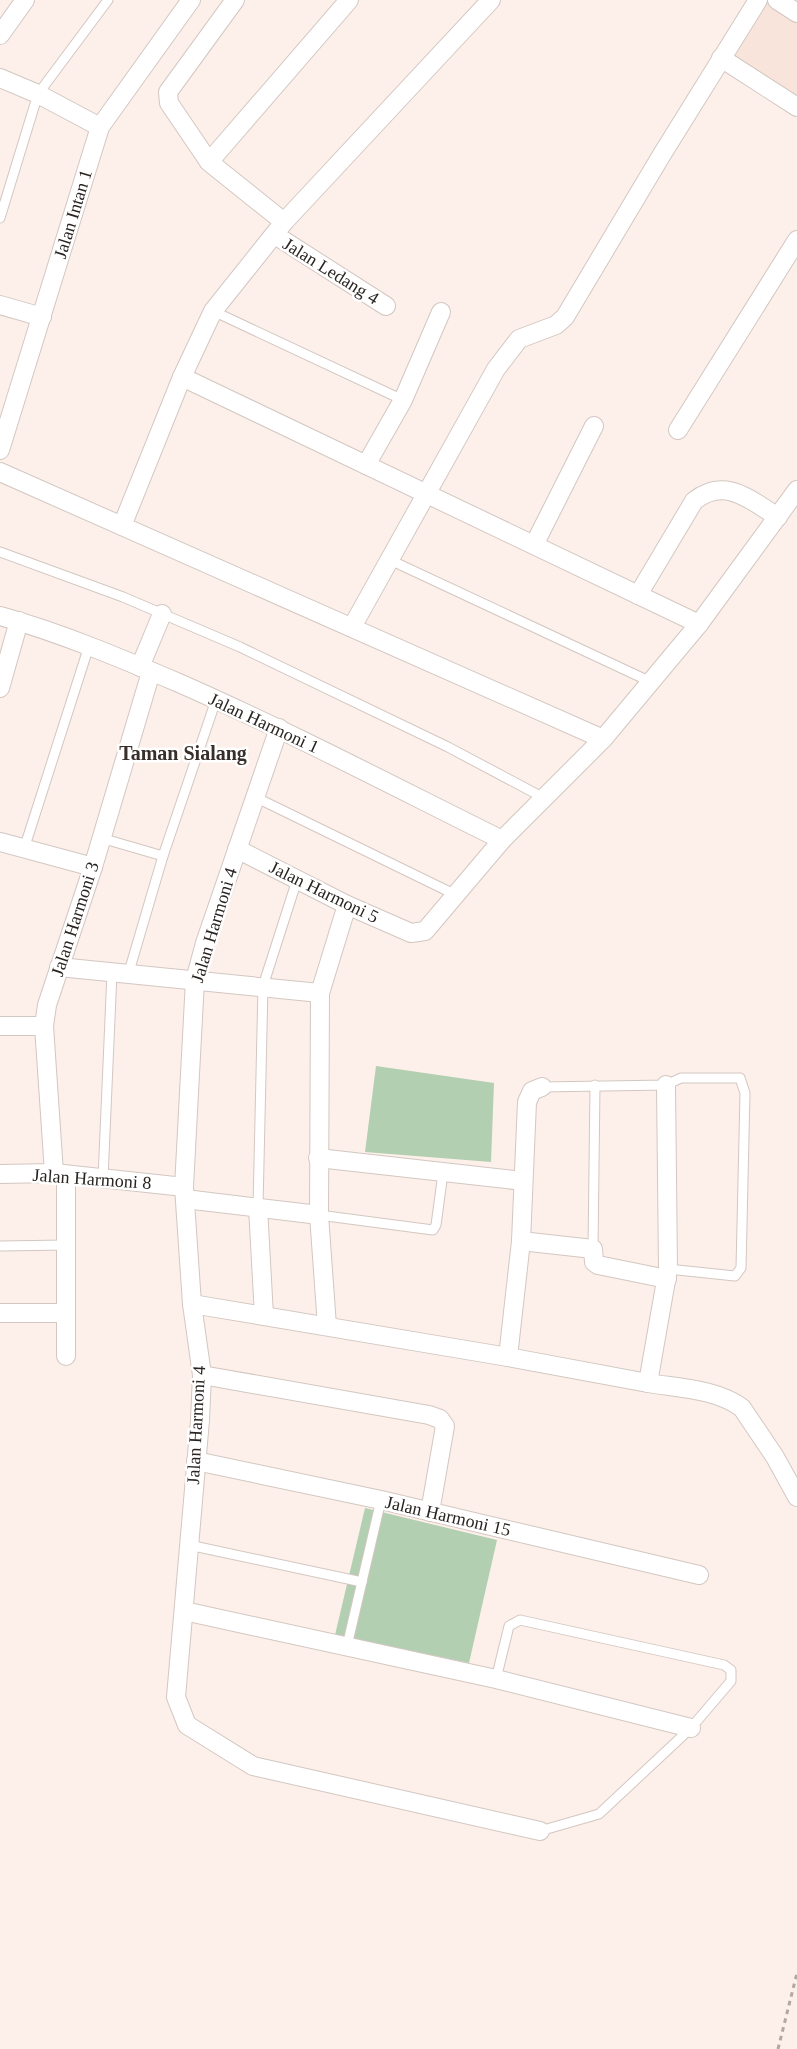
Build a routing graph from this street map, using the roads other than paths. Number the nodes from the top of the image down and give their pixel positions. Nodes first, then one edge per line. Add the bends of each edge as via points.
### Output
1 (25, 0) edge
2 (108, 0) edge
3 (192, 0) edge
4 (235, 0) edge
5 (349, 0) edge
6 (491, 0) edge
7 (758, 0) edge
8 (777, 0) edge
9 (797, 14) edge
10 (3, 24) edge
11 (721, 58) junction
12 (0, 78) edge
13 (38, 94) junction
14 (797, 106) edge
15 (100, 127) junction
16 (209, 162) junction
17 (0, 218) edge
18 (280, 229) junction
19 (797, 240) edge
20 (0, 305) edge
21 (386, 306) dead end
22 (213, 311) junction
23 (441, 312) dead end
24 (42, 317) junction
25 (182, 377) junction
26 (403, 400) junction
27 (594, 426) dead end
28 (678, 430) dead end
29 (0, 450) edge
30 (366, 465) junction
31 (0, 472) edge
32 (427, 494) junction
33 (795, 498) edge
34 (778, 517) junction
35 (122, 526) junction
36 (534, 545) junction
37 (0, 552) edge
38 (390, 560) junction
39 (638, 595) junction
40 (162, 614) junction
41 (0, 616) edge
42 (19, 621) junction
43 (699, 624) junction
44 (352, 627) junction
45 (89, 646) junction
46 (146, 669) junction
47 (651, 682) junction
48 (0, 688) edge
49 (216, 700) junction
50 (279, 728) junction
51 (603, 739) junction
52 (255, 797) junction
53 (544, 798) junction
54 (101, 838) junction
55 (502, 840) junction
56 (0, 842) edge
57 (24, 849) junction
58 (237, 849) junction
59 (163, 856) junction
60 (93, 867) junction
61 (297, 880) junction
62 (456, 895) junction
63 (346, 905) junction
64 (59, 967) junction
65 (120, 974) junction
66 (195, 980) junction
67 (263, 986) junction
68 (320, 993) junction
69 (0, 1026) edge
70 (44, 1026) junction
71 (595, 1085) junction
72 (666, 1085) junction
73 (542, 1087) joint
74 (318, 1158) junction
75 (442, 1173) junction
76 (0, 1174) edge
77 (60, 1174) junction
78 (103, 1178) junction
79 (523, 1181) junction
80 (184, 1193) junction
81 (258, 1207) junction
82 (319, 1215) junction
83 (521, 1241) junction
84 (66, 1245) junction
85 (0, 1246) edge
86 (593, 1249) junction
87 (667, 1274) junction
88 (192, 1304) junction
89 (0, 1313) edge
90 (66, 1314) junction
91 (264, 1316) junction
92 (327, 1326) junction
93 (66, 1356) dead end
94 (508, 1357) junction
95 (202, 1374) junction
96 (648, 1383) junction
97 (196, 1461) junction
98 (797, 1497) edge
99 (381, 1500) junction
100 (430, 1512) junction
101 (189, 1545) junction
102 (699, 1575) dead end
103 (362, 1582) junction
104 (184, 1611) junction
105 (347, 1646) junction
106 (496, 1679) junction
107 (691, 1728) junction
108 (540, 1831) joint

1 - 10 street
2 - 13 lane
3 - 15 street, Jalan Intan 1
4 - 16 street, Jalan Ledang 4 via 168,92 169,103
5 - 16 street
6 - 18 street
7 - 11 street
8 - 9 street
11 - 14 street
11 - 32 street via 565,316 556,325 522,337 514,344 496,369
12 - 13 street
13 - 15 street
13 - 17 lane
15 - 24 street, Jalan Intan 1
16 - 18 street, Jalan Ledang 4
18 - 21 street, Jalan Ledang 4
18 - 22 street
19 - 28 street
20 - 24 street
22 - 25 street
22 - 26 lane
23 - 26 street
24 - 29 street, Jalan Intan 1
25 - 30 street
25 - 35 street
26 - 30 street
27 - 36 street
30 - 32 street
31 - 35 street
32 - 36 street
32 - 38 street
33 - 34 street
34 - 39 street via 731,491 716,490 702,495 694,501
34 - 43 street
35 - 44 street
36 - 39 street
37 - 40 lane
38 - 44 street
38 - 47 lane
39 - 43 street
40 - 46 street, Jalan Harmoni 3
40 - 53 lane via 266,659
41 - 42 street, Jalan Harmoni 1
42 - 45 street, Jalan Harmoni 1
42 - 48 street
43 - 47 street
44 - 51 street
45 - 46 street, Jalan Harmoni 1
45 - 57 lane
46 - 49 street, Jalan Harmoni 1
46 - 54 street, Jalan Harmoni 3
47 - 51 street
49 - 50 street, Jalan Harmoni 1
49 - 59 lane
50 - 52 street, Jalan Harmoni 4
50 - 55 street, Jalan Harmoni 1
51 - 53 street
52 - 58 street, Jalan Harmoni 4
52 - 62 lane
53 - 55 street
54 - 59 lane
54 - 60 street, Jalan Harmoni 3
55 - 62 street
56 - 57 street
57 - 60 street
58 - 61 street, Jalan Harmoni 5
58 - 66 street, Jalan Harmoni 4
59 - 65 lane
60 - 64 street, Jalan Harmoni 3
61 - 63 street, Jalan Harmoni 5
61 - 67 lane
62 - 63 street, Jalan Harmoni 5 via 420,933 411,933
63 - 68 street
64 - 65 street
64 - 70 street, Jalan Harmoni 3
65 - 66 street
65 - 78 lane
66 - 67 street
66 - 80 street, Jalan Harmoni 4
67 - 68 street
67 - 81 lane
68 - 74 street
69 - 70 street
70 - 77 street, Jalan Harmoni 3
71 - 72 lane
71 - 73 lane
71 - 86 lane
72 - 87 street
72 - 87 lane via 681,1078 734,1077 741,1078 745,1093 741,1268 735,1276
73 - 79 street via 532,1091 527,1102
74 - 75 street
74 - 82 street
75 - 79 street
75 - 82 lane via 433,1230
76 - 77 street, Jalan Harmoni 8
77 - 78 street, Jalan Harmoni 8
77 - 84 street, Jalan Harmoni 3
78 - 80 street, Jalan Harmoni 8
79 - 83 street
80 - 81 street, Jalan Harmoni 8
80 - 88 street, Jalan Harmoni 4
81 - 82 street, Jalan Harmoni 8
81 - 91 street
82 - 92 street
83 - 86 street
83 - 94 street
84 - 85 lane
84 - 90 street, Jalan Harmoni 3
86 - 87 street via 596,1264
87 - 96 street
88 - 91 street
88 - 95 street, Jalan Harmoni 4
89 - 90 street
90 - 93 street, Jalan Harmoni 3
91 - 92 street
92 - 94 street
94 - 96 street
95 - 97 street, Jalan Harmoni 4
95 - 100 street via 440,1419 445,1426
96 - 98 street via 707,1393 736,1403 775,1457
97 - 99 street, Jalan Harmoni 15
97 - 101 street, Jalan Harmoni 4
99 - 100 street, Jalan Harmoni 15
99 - 103 lane
100 - 102 street, Jalan Harmoni 15
101 - 103 lane
101 - 104 street, Jalan Harmoni 4
103 - 105 lane
104 - 105 street
104 - 108 street, Jalan Harmoni 4 via 176,1697 187,1725 253,1766
105 - 106 street
106 - 107 street
106 - 107 lane via 509,1626 520,1620 724,1665 730,1670 731,1681
107 - 108 lane via 599,1814

